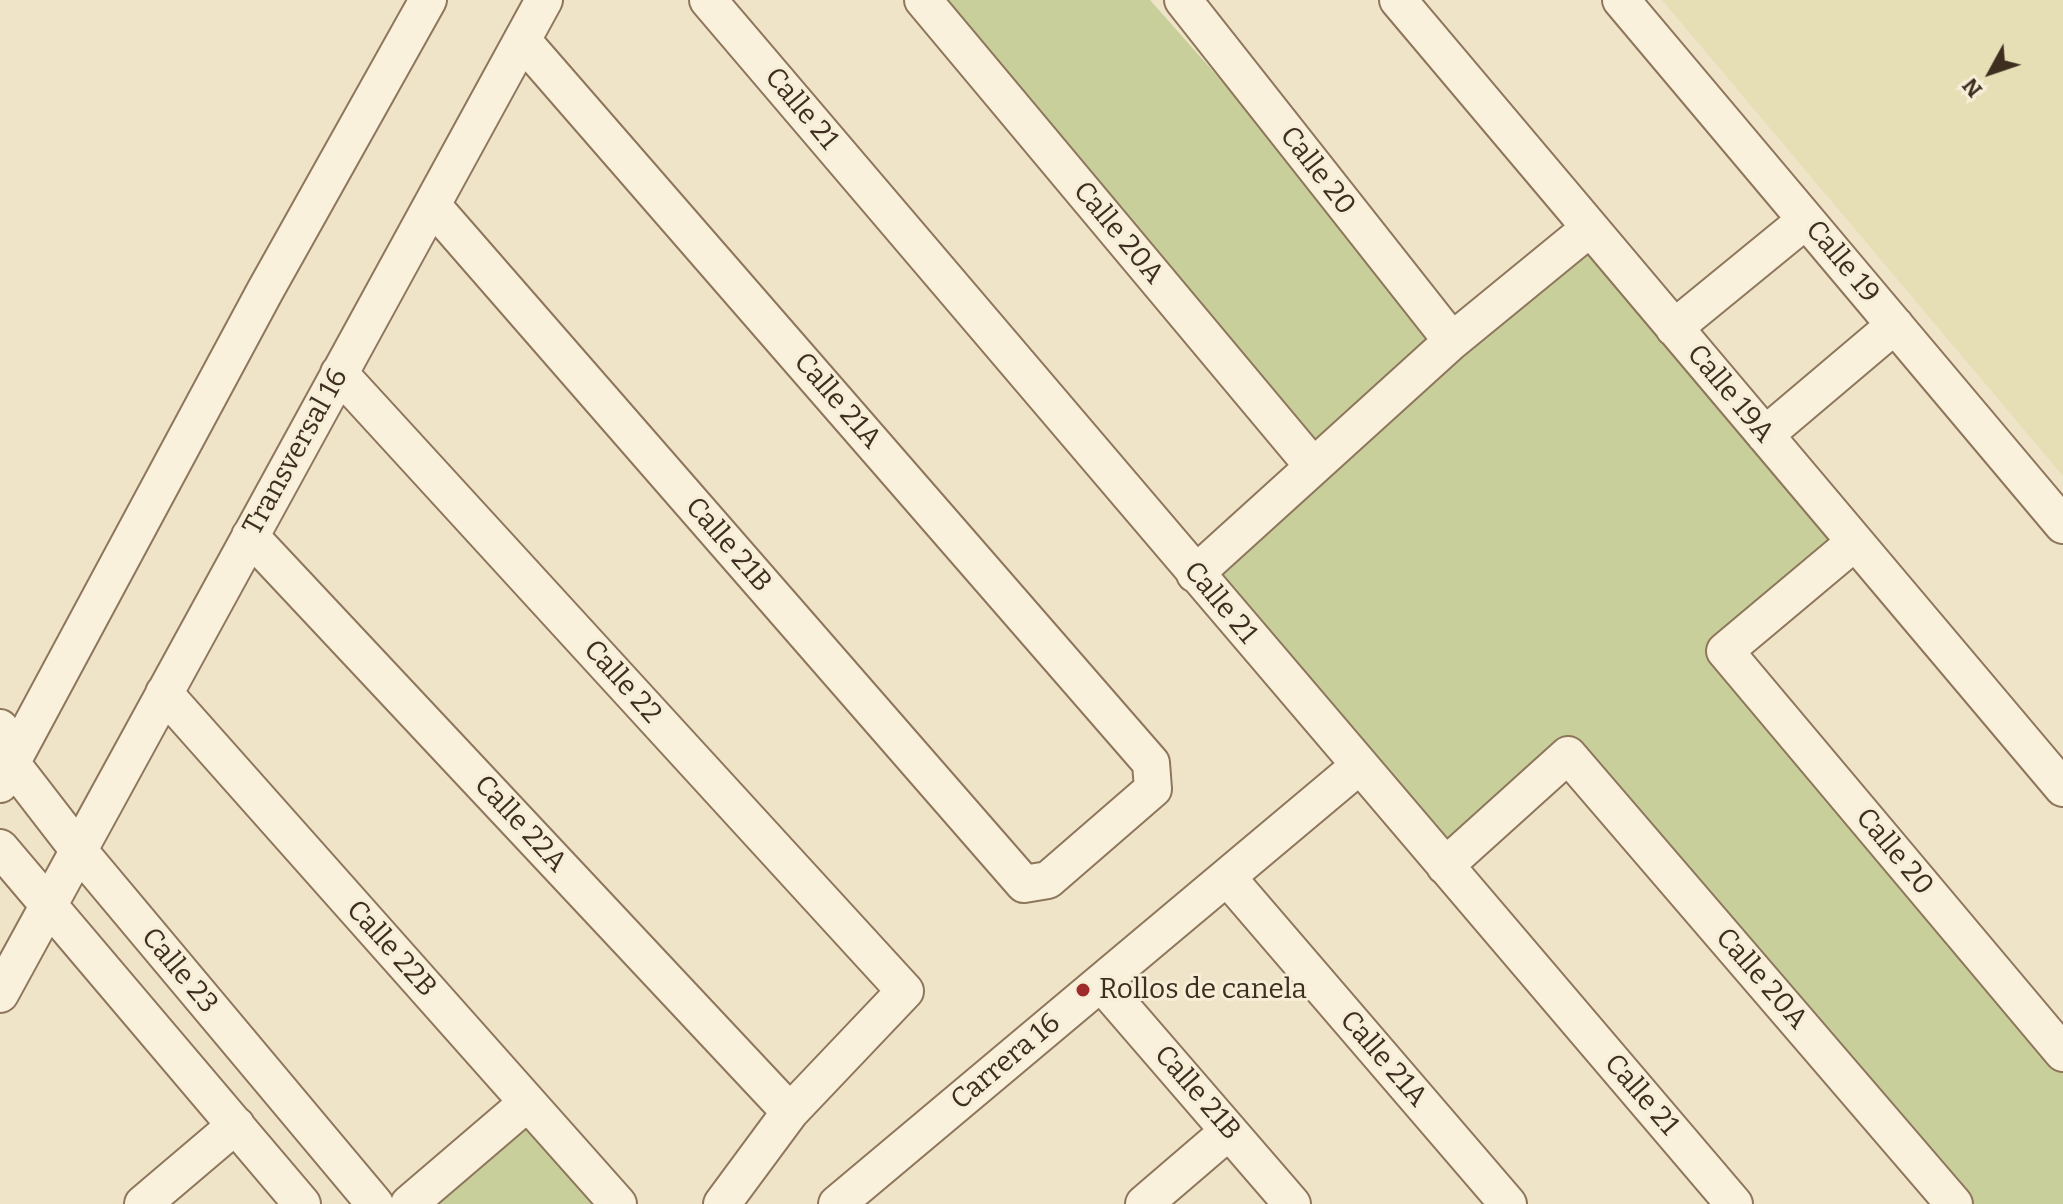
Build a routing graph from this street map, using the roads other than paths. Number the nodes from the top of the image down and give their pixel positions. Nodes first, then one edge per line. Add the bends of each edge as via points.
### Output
1 (428, 0) edge
2 (544, 0) edge
3 (708, 0) edge
4 (923, 0) edge
5 (1183, 0) edge
6 (1398, 0) edge
7 (1621, 0) edge
8 (522, 40) junction
9 (432, 205) junction
10 (1806, 220) junction
11 (1590, 228) junction
12 (1895, 325) junction
13 (1674, 328) junction
14 (1452, 341) junction
15 (339, 373) junction
16 (1765, 435) junction
17 (1313, 466) junction
18 (2063, 525) edge
19 (250, 536) junction
20 (1855, 542) junction
21 (1195, 574) junction
22 (164, 693) junction
23 (0, 728) edge
24 (1359, 766) junction
25 (6, 774) edge
26 (2063, 788) edge
27 (0, 848) edge
28 (80, 852) junction
29 (1445, 866) junction
30 (1227, 877) junction
31 (1024, 884) joint
32 (51, 905) junction
33 (1101, 983) junction
34 (0, 994) edge
35 (2063, 1053) edge
36 (527, 1103) junction
37 (790, 1112) junction
38 (236, 1125) junction
39 (1229, 1131) junction
40 (143, 1204) edge
41 (302, 1204) edge
42 (375, 1204) edge
43 (409, 1204) edge
44 (618, 1204) edge
45 (722, 1204) edge
46 (837, 1204) edge
47 (1144, 1204) edge
48 (1292, 1204) edge
49 (1508, 1204) edge
50 (1734, 1204) edge
51 (1954, 1204) edge

1 - 25 street
2 - 8 street, Transversal 16
3 - 21 street, Calle 21
4 - 17 street, Calle 20A
5 - 14 street, Calle 20
6 - 11 street, Calle 19A
7 - 10 street, Calle 19
8 - 9 street, Transversal 16
8 - 31 street, Calle 21A via 1151,763 1153,789 1048,880
9 - 15 street, Transversal 16
9 - 31 street, Calle 21B
10 - 12 street, Calle 19
10 - 13 street
11 - 13 street, Calle 19A
11 - 14 street
12 - 16 street
12 - 18 street, Calle 19
13 - 16 street, Calle 19A
14 - 17 street
15 - 19 street, Transversal 16
15 - 37 street, Calle 22 via 905,991
16 - 20 street, Calle 19A
17 - 21 street
19 - 22 street, Transversal 16
19 - 37 street, Calle 22A
20 - 26 street, Calle 19A
20 - 35 street, Calle 20 via 1725,651
21 - 24 street, Calle 21
22 - 28 street, Transversal 16
22 - 36 street, Calle 22B
23 - 25 street, Calle 23
24 - 29 street, Calle 21
24 - 30 street, Carrera 16
25 - 28 street, Calle 23
27 - 32 street, Calle 23
28 - 32 street, Transversal 16
28 - 42 street, Calle 23
29 - 50 street, Calle 21
29 - 51 street, Calle 20A via 1568,755
30 - 33 street, Carrera 16
30 - 49 street, Calle 21A
32 - 34 street
32 - 38 street, Calle 23
33 - 39 street, Calle 21B
33 - 46 street, Carrera 16
36 - 43 street
36 - 44 street, Calle 22B
37 - 45 street
38 - 40 street
38 - 41 street, Calle 23
39 - 47 street
39 - 48 street, Calle 21B

